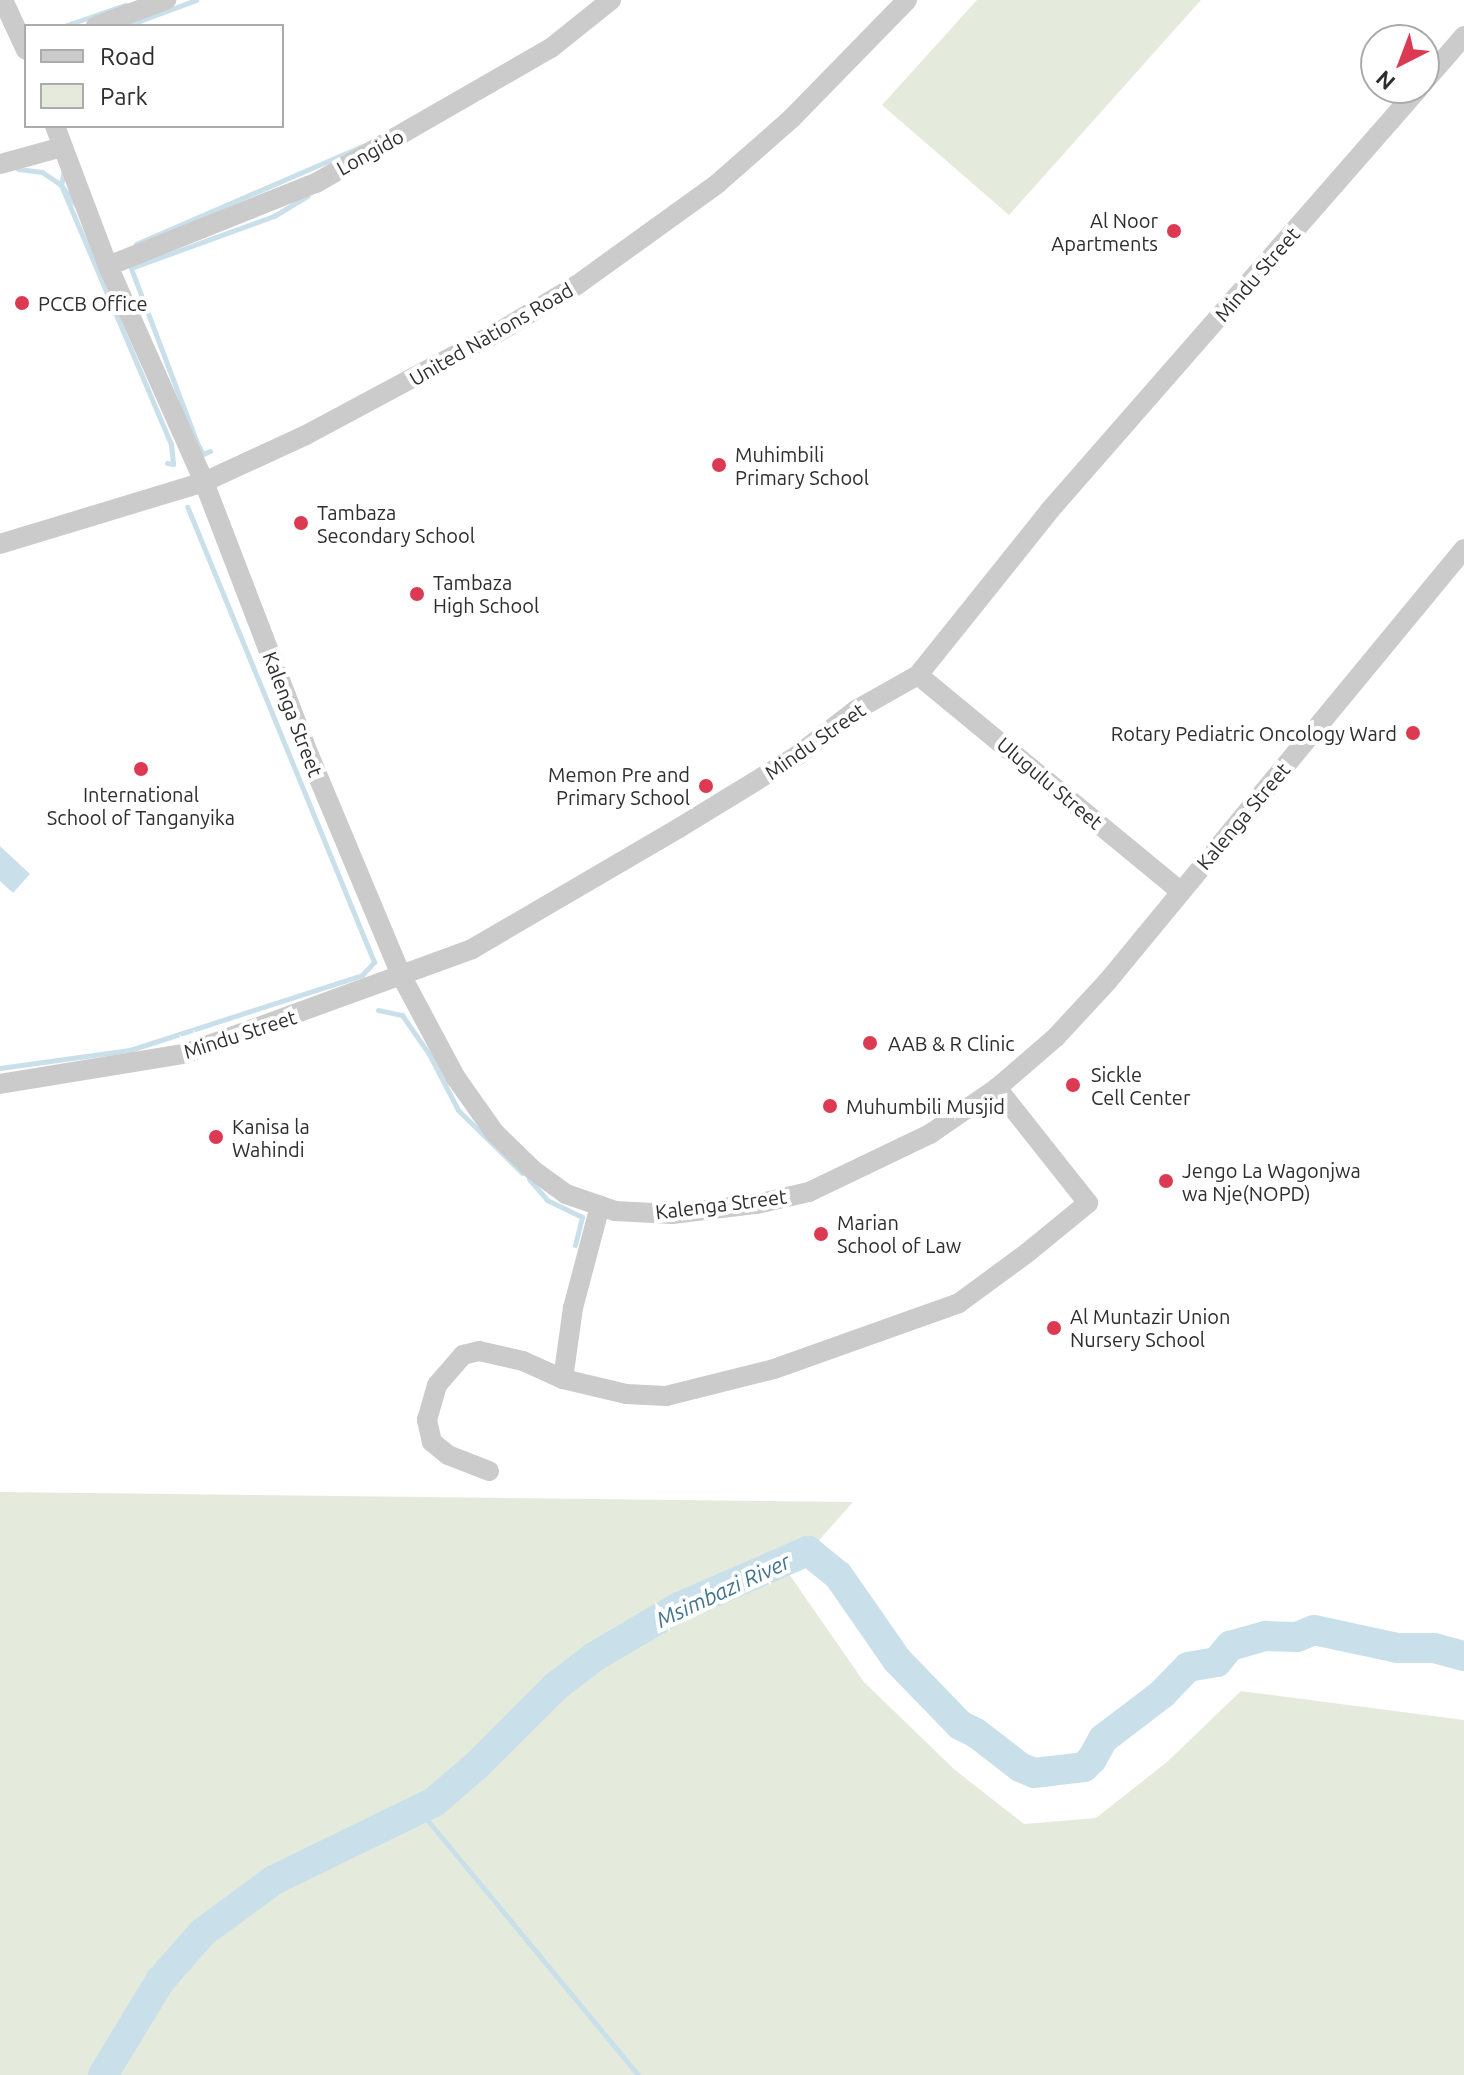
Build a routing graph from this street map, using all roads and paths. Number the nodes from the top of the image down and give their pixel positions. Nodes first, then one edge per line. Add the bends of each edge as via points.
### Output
1 (3, 0) edge
2 (166, 0) edge
3 (611, 0) edge
4 (907, 0) edge
5 (101, 24) edge
6 (1464, 36) edge
7 (24, 46) edge
8 (1440, 64) edge
9 (1405, 104) edge
10 (56, 128) edge
11 (62, 147) junction
12 (0, 164) edge
13 (108, 266) junction
14 (204, 482) junction
15 (0, 544) edge
16 (1464, 549) edge
17 (918, 675) junction
18 (1181, 892) junction
19 (402, 977) junction
20 (0, 1084) edge
21 (997, 1088) junction
22 (600, 1206) junction
23 (563, 1379) junction
24 (489, 1471) dead end

1 - 7 street
2 - 5 street
3 - 13 street, Longido via 551,48 316,183
4 - 14 street, United Nations Road via 839,72 717,184 577,285 435,367
6 - 8 street
9 - 17 street, Mindu Street via 1050,510
10 - 11 street, Kalenga Street
11 - 12 street
11 - 13 street, Kalenga Street
13 - 14 street, Kalenga Street
14 - 15 street, United Nations Road
14 - 19 street, Kalenga Street via 304,743
16 - 18 street, Kalenga Street
17 - 18 street, Ulugulu Street
17 - 19 street, Mindu Street via 558,901 472,949
18 - 21 street, Kalenga Street via 1056,1037
19 - 20 street, Mindu Street via 184,1054
19 - 22 street, Kalenga Street via 456,1078 495,1133 566,1194
21 - 22 street, Kalenga Street via 930,1134 809,1192 672,1214
21 - 23 street via 1088,1203 959,1303 799,1361 666,1396 626,1394
22 - 23 street via 573,1308
23 - 24 street via 523,1361 479,1351 463,1355 447,1370 430,1402 432,1442 448,1455

